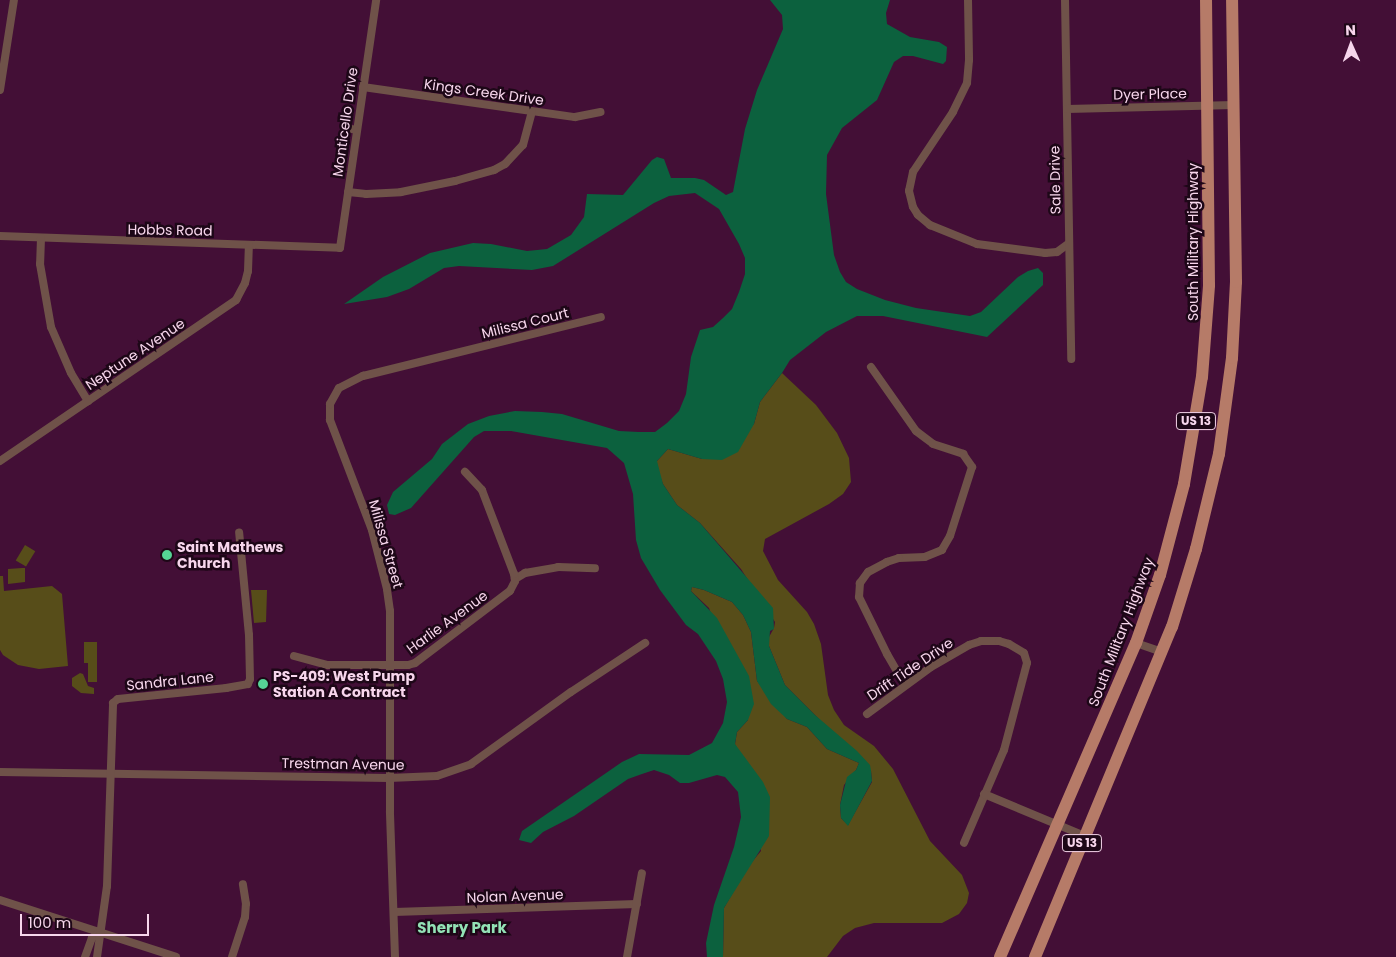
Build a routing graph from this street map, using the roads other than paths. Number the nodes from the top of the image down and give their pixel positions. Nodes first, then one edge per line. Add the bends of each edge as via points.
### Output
1 (14, 0) edge
2 (376, 0) edge
3 (968, 0) edge
4 (1065, 0) edge
5 (1206, 0) edge
6 (1232, 0) edge
7 (363, 87) junction
8 (0, 90) edge
9 (1207, 105) junction
10 (1234, 105) junction
11 (1067, 109) junction
12 (532, 112) junction
13 (601, 112) dead end
14 (345, 128) dead end
15 (357, 130) junction
16 (348, 192) junction
17 (0, 236) edge
18 (41, 238) junction
19 (1068, 244) junction
20 (249, 245) junction
21 (340, 248) joint
22 (601, 317) dead end
23 (456, 353) joint
24 (1071, 359) dead end
25 (871, 367) dead end
26 (88, 401) junction
27 (0, 461) edge
28 (464, 472) dead end
29 (239, 532) dead end
30 (595, 568) dead end
31 (515, 579) junction
32 (645, 643) dead end
33 (1136, 643) junction
34 (1162, 652) junction
35 (294, 656) dead end
36 (390, 666) junction
37 (905, 685) junction
38 (867, 714) dead end
39 (0, 772) edge
40 (112, 773) junction
41 (389, 778) junction
42 (984, 794) junction
43 (1057, 824) junction
44 (1085, 836) junction
45 (964, 843) dead end
46 (642, 874) dead end
47 (243, 884) dead end
48 (0, 900) edge
49 (637, 904) junction
50 (394, 912) junction
51 (100, 932) junction
52 (85, 957) edge
53 (97, 957) edge
54 (176, 957) edge
55 (232, 957) edge
56 (395, 957) edge
57 (627, 957) edge
58 (1000, 957) edge
59 (1035, 957) edge

1 - 8 street
2 - 7 street, Monticello Drive
3 - 19 street via 967,83 953,112 913,172 909,191 912,207 930,225 977,244 1044,253 1057,252
4 - 11 street, Sale Drive
5 - 9 main road, South Military Highway / US 13
6 - 10 main road, US 13
7 - 12 street, Kings Creek Drive
7 - 15 street, Monticello Drive
9 - 10 street, Dyer Place
9 - 11 street, Dyer Place
9 - 33 main road, South Military Highway / US 13 via 1209,285 1201,386 1178,508 1157,584
10 - 34 main road, US 13 via 1236,282 1225,415 1196,549
11 - 19 street, Sale Drive
12 - 13 street, Kings Creek Drive via 575,117
12 - 16 street via 523,145 506,164 494,170 401,192
14 - 15 street
15 - 16 street, Monticello Drive
16 - 21 street, Monticello Drive
17 - 18 street, Hobbs Road
18 - 20 street, Hobbs Road
18 - 26 street via 40,264 52,327
19 - 24 street, Sale Drive
20 - 21 street, Hobbs Road
20 - 26 street, Neptune Avenue via 247,277 236,300
22 - 23 street, Milissa Court
23 - 36 street, Milissa Street via 351,381 339,388 330,404 330,420 383,568 390,611
25 - 37 street via 916,431 933,444 963,454 972,467 950,536 942,550 925,557 899,558 882,564 864,576 859,590 859,597
26 - 27 street, Neptune Avenue
28 - 31 street via 482,490
29 - 40 street, Sandra Lane via 250,679 245,686 115,700
30 - 31 street via 558,566
31 - 36 street, Harlie Avenue via 510,591 415,663
32 - 41 street, Trestman Avenue via 471,764 437,776
33 - 34 street
33 - 43 main road, South Military Highway / US 13
34 - 44 main road, US 13
35 - 36 street, Harlie Avenue via 328,665
36 - 41 street, Milissa Street
37 - 38 street, Drift Tide Drive
37 - 42 street, Drift Tide Drive via 968,645 980,641 999,641 1024,653 1027,663 1004,750
39 - 40 street, Trestman Avenue
40 - 41 street, Trestman Avenue
40 - 51 street, Sandra Lane via 107,886
41 - 50 street, Milissa Street
42 - 43 street
42 - 45 street, Drift Tide Drive
43 - 44 street
43 - 58 main road, South Military Highway / US 13
44 - 59 main road, US 13
46 - 49 street
47 - 55 street via 245,917
48 - 51 street
49 - 50 street, Nolan Avenue
49 - 57 street
50 - 56 street, Milissa Street
51 - 52 street, Sandra Lane via 92,938
51 - 53 street, Sandra Lane
51 - 54 street

